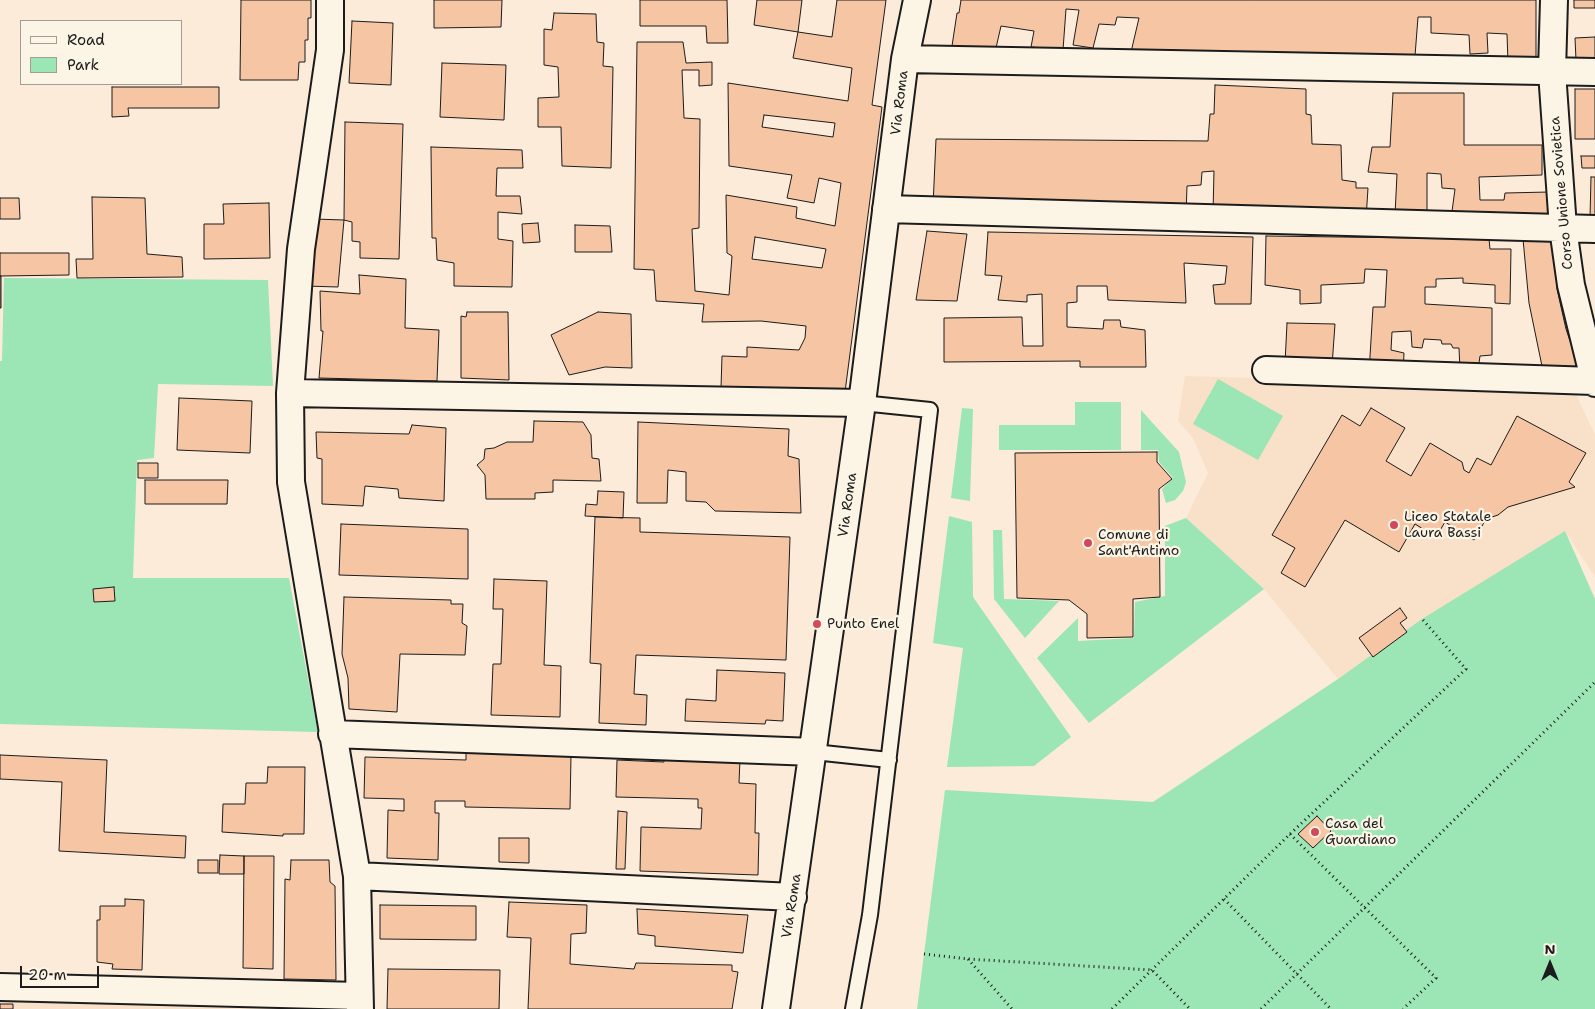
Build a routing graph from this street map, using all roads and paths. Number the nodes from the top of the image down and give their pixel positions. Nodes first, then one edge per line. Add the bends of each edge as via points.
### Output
1 (330, 0) edge
2 (917, 0) edge
3 (1554, 0) edge
4 (905, 59) junction
5 (1552, 72) junction
6 (1595, 72) edge
7 (886, 209) junction
8 (1563, 228) junction
9 (1595, 229) edge
10 (1266, 370) dead end
11 (1595, 382) edge
12 (290, 393) junction
13 (862, 403) junction
14 (1422, 619) dead end
15 (1595, 682) edge
16 (332, 734) junction
17 (814, 752) junction
18 (889, 760) junction
19 (1290, 834) junction
20 (357, 876) junction
21 (793, 897) junction
22 (1224, 899) junction
23 (1365, 907) junction
24 (924, 954) dead end
25 (968, 959) junction
26 (1152, 970) junction
27 (1297, 973) junction
28 (0, 986) edge
29 (359, 1002) edge
30 (776, 1009) edge
31 (854, 1009) edge
32 (1012, 1009) edge
33 (1112, 1009) edge
34 (1190, 1009) edge
35 (1261, 1009) edge
36 (1331, 1009) edge
37 (1403, 1009) edge

1 - 12 street via 330,50 301,249
2 - 4 street, Via Roma
3 - 5 street, Corso Unione Sovietica
4 - 5 street
4 - 7 street, Via Roma
5 - 6 street
5 - 8 street, Corso Unione Sovietica
7 - 8 street
7 - 13 street, Via Roma
8 - 9 street
8 - 11 street, Corso Unione Sovietica via 1571,285
10 - 11 street
12 - 13 street
12 - 16 street via 291,482
13 - 17 street, Via Roma
13 - 18 lane via 930,410
14 - 19 path via 1466,669
15 - 23 path
16 - 17 street
16 - 20 street
17 - 18 lane
17 - 21 street, Via Roma
18 - 31 lane via 870,915
19 - 22 path
19 - 23 path
20 - 21 street
20 - 29 street
21 - 30 street, Via Roma
22 - 26 path
22 - 27 path
23 - 27 path
23 - 37 path via 1436,978
24 - 25 path
25 - 26 path
25 - 32 path
26 - 33 path
26 - 34 path
27 - 35 path
27 - 36 path
28 - 29 street

